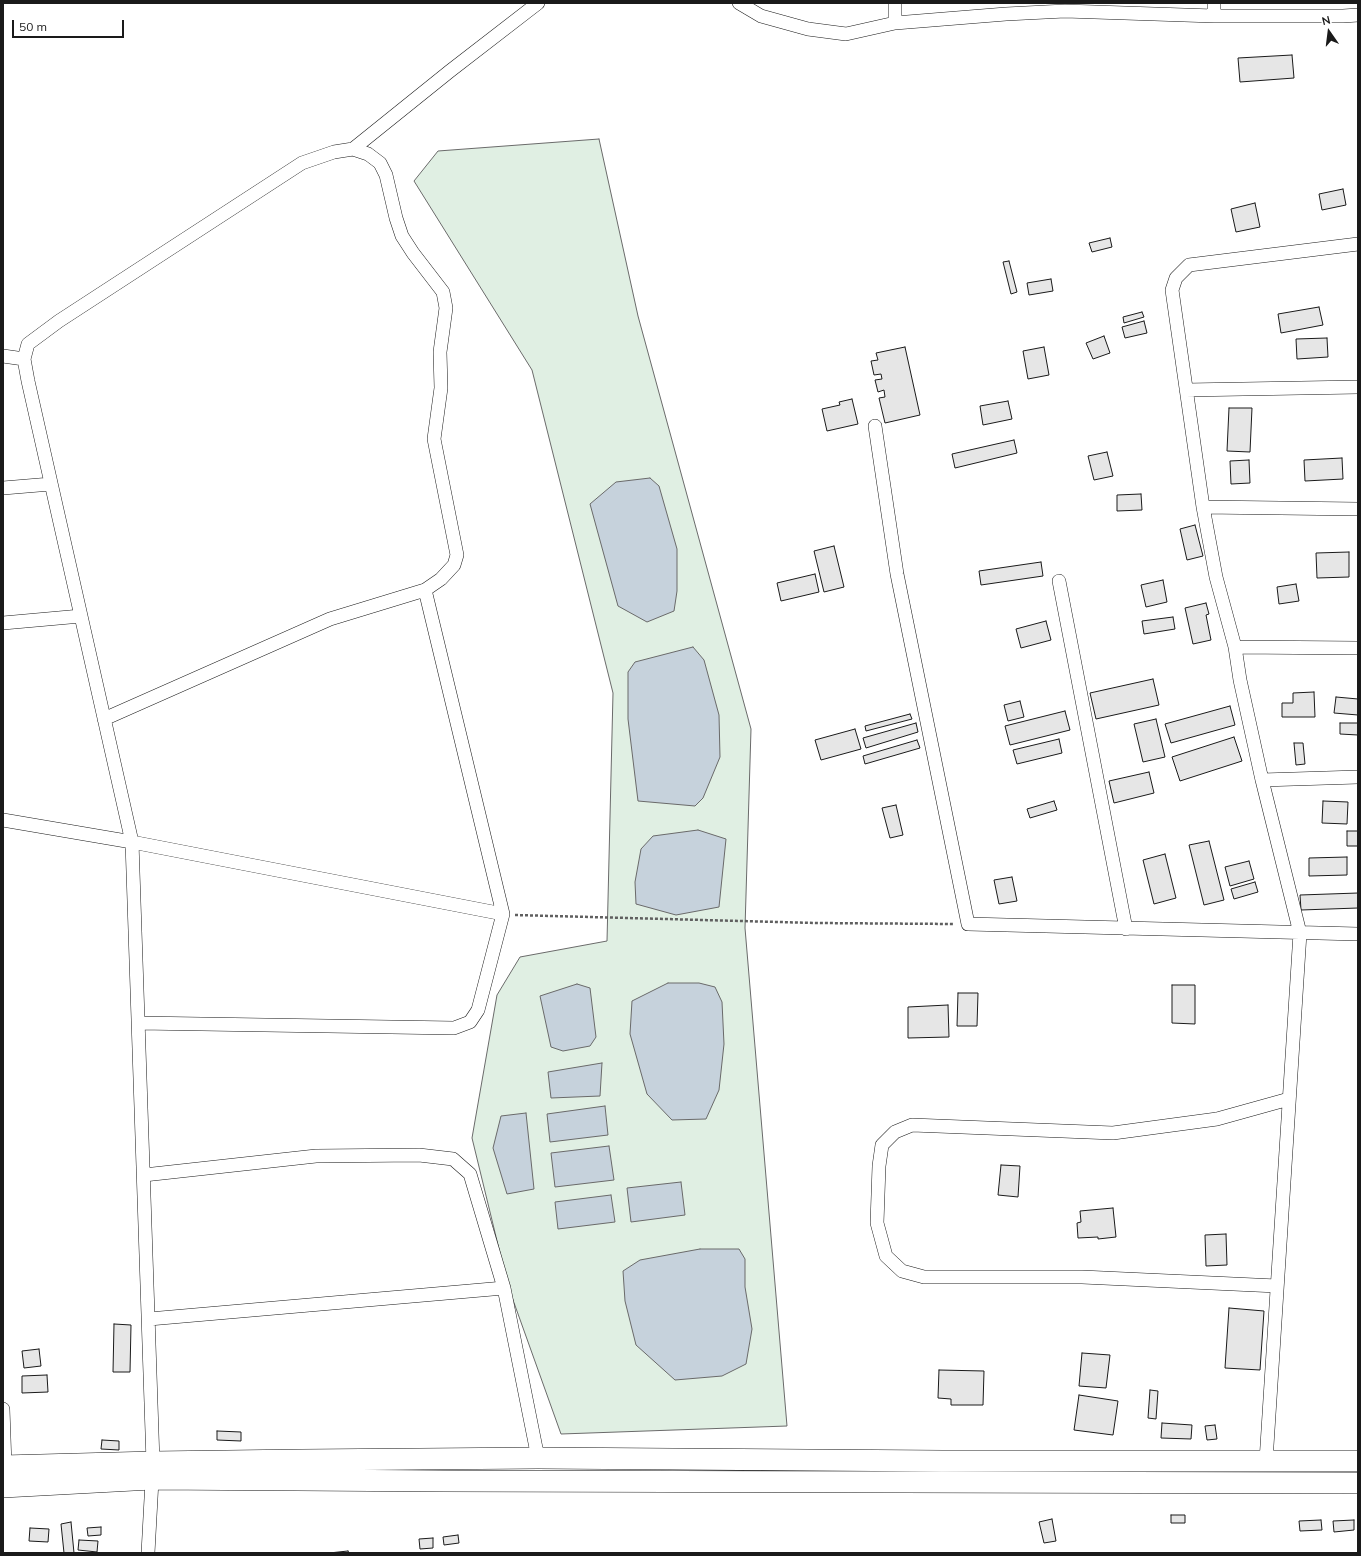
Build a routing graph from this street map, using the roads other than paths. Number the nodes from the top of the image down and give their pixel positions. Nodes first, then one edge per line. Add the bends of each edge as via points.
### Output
1 (538, 3) edge
2 (740, 3) edge
3 (895, 3) edge
4 (1214, 3) edge
5 (1076, 7) edge
6 (1358, 15) edge
7 (1214, 16) junction
8 (895, 24) junction
9 (353, 149) junction
10 (1358, 244) edge
11 (3, 356) edge
12 (24, 359) junction
13 (1358, 387) edge
14 (1186, 390) junction
15 (875, 426) dead end
16 (51, 484) junction
17 (3, 488) edge
18 (1203, 507) junction
19 (1358, 509) edge
20 (1059, 581) dead end
21 (425, 590) junction
22 (81, 616) junction
23 (3, 623) edge
24 (1235, 647) junction
25 (1358, 648) edge
26 (104, 719) junction
27 (1358, 777) edge
28 (1262, 780) junction
29 (3, 820) edge
30 (132, 842) junction
31 (503, 914) junction
32 (1126, 928) junction
33 (1300, 933) junction
34 (1358, 934) edge
35 (139, 1023) junction
36 (1289, 1099) junction
37 (144, 1175) junction
38 (1277, 1286) junction
39 (504, 1288) junction
40 (149, 1319) junction
41 (3, 1409) edge
42 (538, 1458) junction
43 (1266, 1461) junction
44 (1358, 1461) edge
45 (4, 1466) edge
46 (153, 1470) junction
47 (1358, 1483) edge
48 (3, 1487) edge
49 (148, 1553) edge

1 - 9 street
2 - 8 street via 760,16 808,29 846,34
3 - 8 street
4 - 7 street
5 - 7 street
5 - 8 street
6 - 7 street
9 - 12 street via 334,152 295,168 58,321 28,344
9 - 21 street via 368,154 380,163 386,175 402,236 442,292 446,308 440,352 441,388 434,440 457,555 454,565 441,579
10 - 14 street via 1189,265 1176,278 1172,290
11 - 12 street
12 - 16 street
13 - 14 street
14 - 18 street
15 - 32 street via 897,574 968,924
16 - 17 street
16 - 22 street
18 - 19 street
18 - 24 street via 1216,577
20 - 32 street
21 - 26 street via 330,619
21 - 31 street
22 - 23 street
22 - 26 street
24 - 25 street
24 - 28 street
26 - 30 street
27 - 28 street
28 - 33 street
29 - 30 street
30 - 31 street
30 - 35 street
31 - 35 street via 478,1010 470,1022 454,1028
32 - 33 street
33 - 34 street
33 - 36 street
35 - 37 street
36 - 38 street
36 - 38 street via 1217,1119 1113,1133 912,1125 895,1132 882,1144 879,1166 877,1223 886,1256 902,1271 924,1277 1082,1277
37 - 39 street via 316,1156 419,1155 454,1159 470,1174
37 - 40 street
38 - 43 street
39 - 40 street
39 - 42 street
40 - 46 street
41 - 45 street
42 - 43 main road
42 - 46 main road
43 - 44 main road
45 - 46 main road
46 - 47 main road via 444,1481
46 - 48 main road
46 - 49 street

